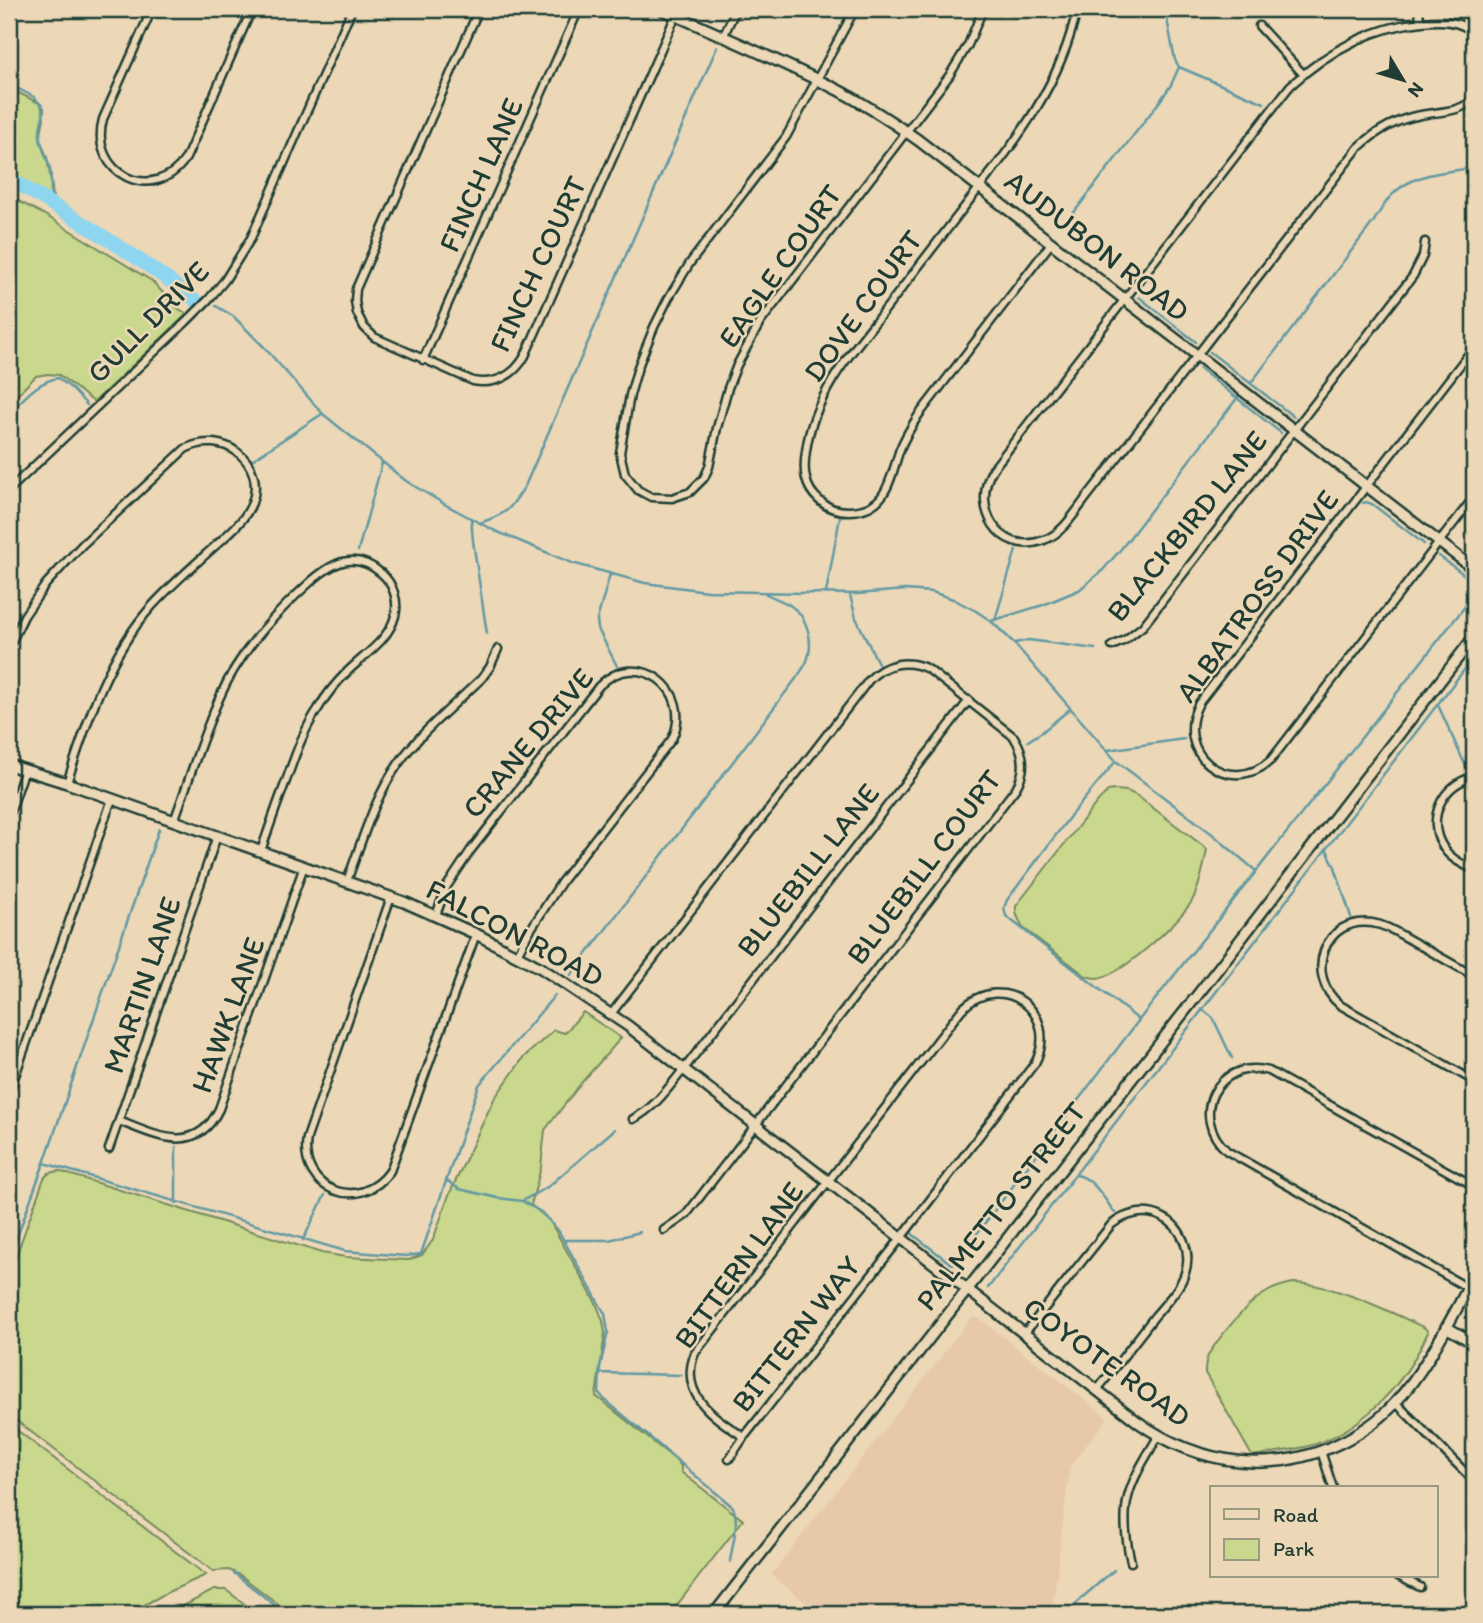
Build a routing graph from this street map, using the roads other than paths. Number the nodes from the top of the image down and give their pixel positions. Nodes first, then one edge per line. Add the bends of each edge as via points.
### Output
1 (152, 9) edge
2 (252, 9) edge
3 (352, 9) edge
4 (479, 9) edge
5 (579, 9) edge
6 (661, 9) edge
7 (736, 9) edge
8 (855, 9) edge
9 (983, 9) edge
10 (1077, 9) edge
11 (1419, 9) edge
12 (676, 15) junction
13 (1420, 22) junction
14 (1259, 26) dead end
15 (1474, 32) edge
16 (723, 37) junction
17 (1303, 74) junction
18 (818, 80) junction
19 (1474, 99) edge
20 (906, 132) junction
21 (980, 187) junction
22 (1052, 242) junction
23 (1425, 242) dead end
24 (1125, 298) junction
25 (1474, 347) edge
26 (1197, 355) junction
27 (423, 360) junction
28 (1295, 430) junction
29 (1367, 486) junction
30 (9, 490) edge
31 (1474, 497) edge
32 (1439, 542) junction
33 (1474, 569) edge
34 (1474, 636) edge
35 (1112, 646) dead end
36 (9, 648) edge
37 (498, 649) dead end
38 (969, 700) junction
39 (9, 765) edge
40 (25, 769) junction
41 (1474, 777) edge
42 (67, 783) junction
43 (112, 799) junction
44 (9, 816) edge
45 (174, 821) junction
46 (217, 836) junction
47 (261, 851) junction
48 (304, 866) junction
49 (1474, 870) edge
50 (347, 881) junction
51 (391, 897) junction
52 (436, 915) junction
53 (476, 934) junction
54 (517, 955) junction
55 (1474, 976) edge
56 (611, 1014) junction
57 (684, 1069) junction
58 (1474, 1080) edge
59 (9, 1093) edge
60 (632, 1119) dead end
61 (118, 1121) junction
62 (756, 1125) junction
63 (109, 1149) dead end
64 (828, 1181) junction
65 (1474, 1186) edge
66 (664, 1230) dead end
67 (901, 1238) junction
68 (1474, 1277) edge
69 (1468, 1288) junction
70 (967, 1290) junction
71 (1446, 1327) junction
72 (1024, 1334) junction
73 (1474, 1343) edge
74 (1097, 1390) junction
75 (1396, 1403) junction
76 (1159, 1435) junction
77 (744, 1437) junction
78 (1321, 1451) junction
79 (729, 1459) dead end
80 (1474, 1481) edge
81 (1332, 1486) edge
82 (1131, 1562) dead end
83 (1402, 1578) edge
84 (1420, 1587) dead end
85 (714, 1614) edge

1 - 2 street via 100,135 109,163 127,178 141,182 167,177 186,158
3 - 30 street, GULL DRIVE via 251,238 225,280
4 - 27 street, FINCH COURT via 356,289 356,307 365,329 379,341
5 - 27 street, FINCH LANE
6 - 12 street, AUDUBON ROAD
7 - 16 street
8 - 18 street, EAGLE COURT
9 - 20 street, EAGLE COURT via 956,66
10 - 21 street, DOVE COURT via 1044,98
11 - 13 street
12 - 16 street, AUDUBON ROAD
12 - 27 street, FINCH COURT via 522,362 509,375 485,382
13 - 15 street via 1452,21
13 - 17 street via 1360,38
14 - 17 street
16 - 18 street, AUDUBON ROAD
17 - 24 street
18 - 20 street, AUDUBON ROAD
18 - 20 street, EAGLE COURT via 786,137 684,272 645,348 620,453 625,474 645,494 678,497 704,478 728,388 754,333
19 - 26 street via 1460,109 1394,123 1358,148
20 - 21 street, AUDUBON ROAD
21 - 22 street, AUDUBON ROAD
21 - 22 street, DOVE COURT via 851,352 818,409 804,471 821,502 853,511 880,499 918,416
22 - 24 street, AUDUBON ROAD
23 - 28 street, BLACKBIRD LANE via 1413,276
24 - 26 street, AUDUBON ROAD
24 - 26 street via 989,475 985,507 992,525 1002,534 1030,543 1057,533
25 - 29 street, ALBATROSS DRIVE
26 - 28 street, AUDUBON ROAD
28 - 29 street, AUDUBON ROAD
28 - 35 street, BLACKBIRD LANE via 1143,626
29 - 32 street, AUDUBON ROAD
29 - 32 street, ALBATROSS DRIVE via 1199,703 1192,739 1210,766 1237,775 1271,760
31 - 32 street, ALBATROSS DRIVE
32 - 33 street, AUDUBON ROAD
34 - 70 street, PALMETTO STREET
36 - 42 street via 46,584 185,449 202,443 220,444 236,451 249,465 255,486 246,515 151,607 124,643 108,672
37 - 50 street via 482,678 412,746 394,770
38 - 56 street, BLUEBILL COURT via 916,664 896,664 873,676
38 - 57 street, BLUEBILL LANE
38 - 62 street, BLUEBILL COURT via 1014,737 1023,755 1020,782
39 - 40 street, FALCON ROAD
40 - 42 street, FALCON ROAD
40 - 44 street
41 - 49 street via 1447,792 1437,811 1436,826 1447,853
42 - 43 street, FALCON ROAD
43 - 45 street, FALCON ROAD
43 - 59 street
45 - 46 street, FALCON ROAD
45 - 47 street via 216,705 242,657 293,597 325,569 345,561 367,564 391,586 395,618 316,711
46 - 47 street, FALCON ROAD
46 - 61 street, MARTIN LANE
47 - 48 street, FALCON ROAD
48 - 50 street, FALCON ROAD
48 - 61 street, HAWK LANE via 213,1121 197,1134 177,1139
50 - 51 street, FALCON ROAD
51 - 52 street, FALCON ROAD
51 - 53 street via 307,1138 311,1171 331,1189 364,1192 382,1182 390,1171
52 - 53 street, FALCON ROAD
52 - 54 street, CRANE DRIVE via 447,886 471,850 599,686 625,671 653,675 665,684 677,705 672,739 562,881
53 - 54 street, FALCON ROAD
54 - 56 street, FALCON ROAD
55 - 58 street via 1374,923 1353,924 1340,931 1329,941 1321,961 1326,989 1340,1004
56 - 57 street, FALCON ROAD
57 - 60 street, BLUEBILL LANE via 653,1107
57 - 62 street, FALCON ROAD
61 - 63 street, MARTIN LANE
62 - 64 street, FALCON ROAD
62 - 66 street, BLUEBILL COURT via 686,1215
64 - 67 street, FALCON ROAD
64 - 67 street, BITTERN LANE via 967,1004 990,994 1022,1000 1039,1022 1038,1057
64 - 77 street, BITTERN LANE via 693,1359 691,1382 698,1399
65 - 69 street via 1269,1071 1234,1073 1211,1098 1211,1127 1227,1151
67 - 70 street, FALCON ROAD
67 - 77 street, BITTERN WAY
68 - 69 street, COYOTE ROAD
69 - 71 street, COYOTE ROAD
70 - 72 street, COYOTE ROAD
70 - 85 street, PALMETTO STREET
71 - 73 street
71 - 75 street, COYOTE ROAD
72 - 74 street, COYOTE ROAD
72 - 74 street via 1111,1225 1142,1213 1167,1220 1185,1244 1185,1275
74 - 76 street, COYOTE ROAD
75 - 78 street, COYOTE ROAD via 1361,1431
75 - 80 street
76 - 78 street, COYOTE ROAD via 1202,1455 1245,1462 1287,1460
76 - 82 street via 1128,1497 1124,1524
77 - 79 street, BITTERN WAY
78 - 81 street
83 - 84 street

